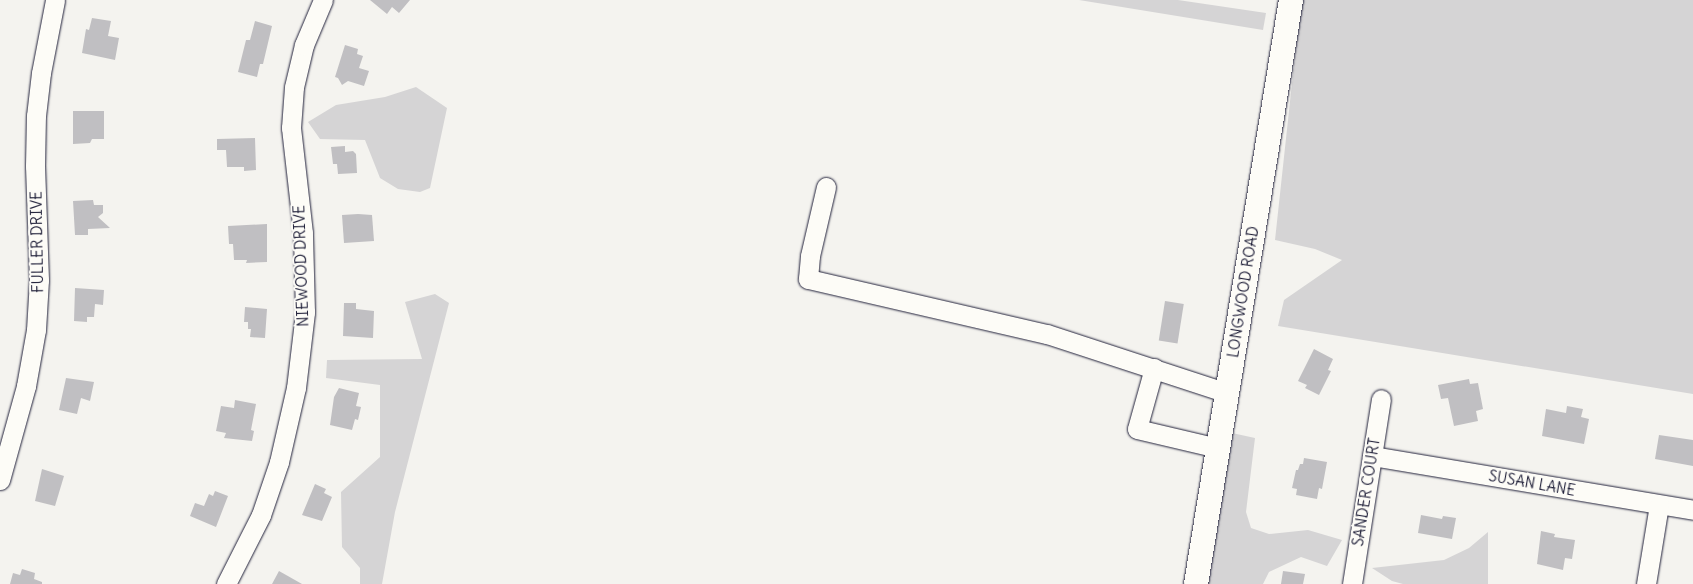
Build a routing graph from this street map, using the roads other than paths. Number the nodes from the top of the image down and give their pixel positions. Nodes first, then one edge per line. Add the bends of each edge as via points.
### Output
1 (56, 0) edge
2 (323, 0) edge
3 (1291, 0) edge
4 (826, 187) dead end
5 (1154, 368) junction
6 (1227, 393) junction
7 (1381, 399) dead end
8 (7, 430) edge
9 (1218, 448) junction
10 (1372, 456) junction
11 (0, 480) edge
12 (1659, 505) junction
13 (1693, 510) edge
14 (226, 584) edge
15 (1196, 584) edge
16 (1352, 584) edge
17 (1646, 584) edge

1 - 8 street, FULLER DRIVE via 36,116 39,280 36,330 26,386
2 - 14 street, NIEWOOD DRIVE via 304,45 294,87 291,128 303,233 305,312 296,388 279,462 264,506
3 - 6 main road, LONGWOOD ROAD
4 - 5 street via 808,279 1047,334
5 - 6 street
5 - 9 street via 1137,429
6 - 9 main road, LONGWOOD ROAD
7 - 10 street, SANDER COURT
8 - 11 street, FULLER DRIVE
9 - 15 main road, LONGWOOD ROAD
10 - 12 street, SUSAN LANE
10 - 16 street, SANDER COURT
12 - 13 street, SUSAN LANE
12 - 17 street

